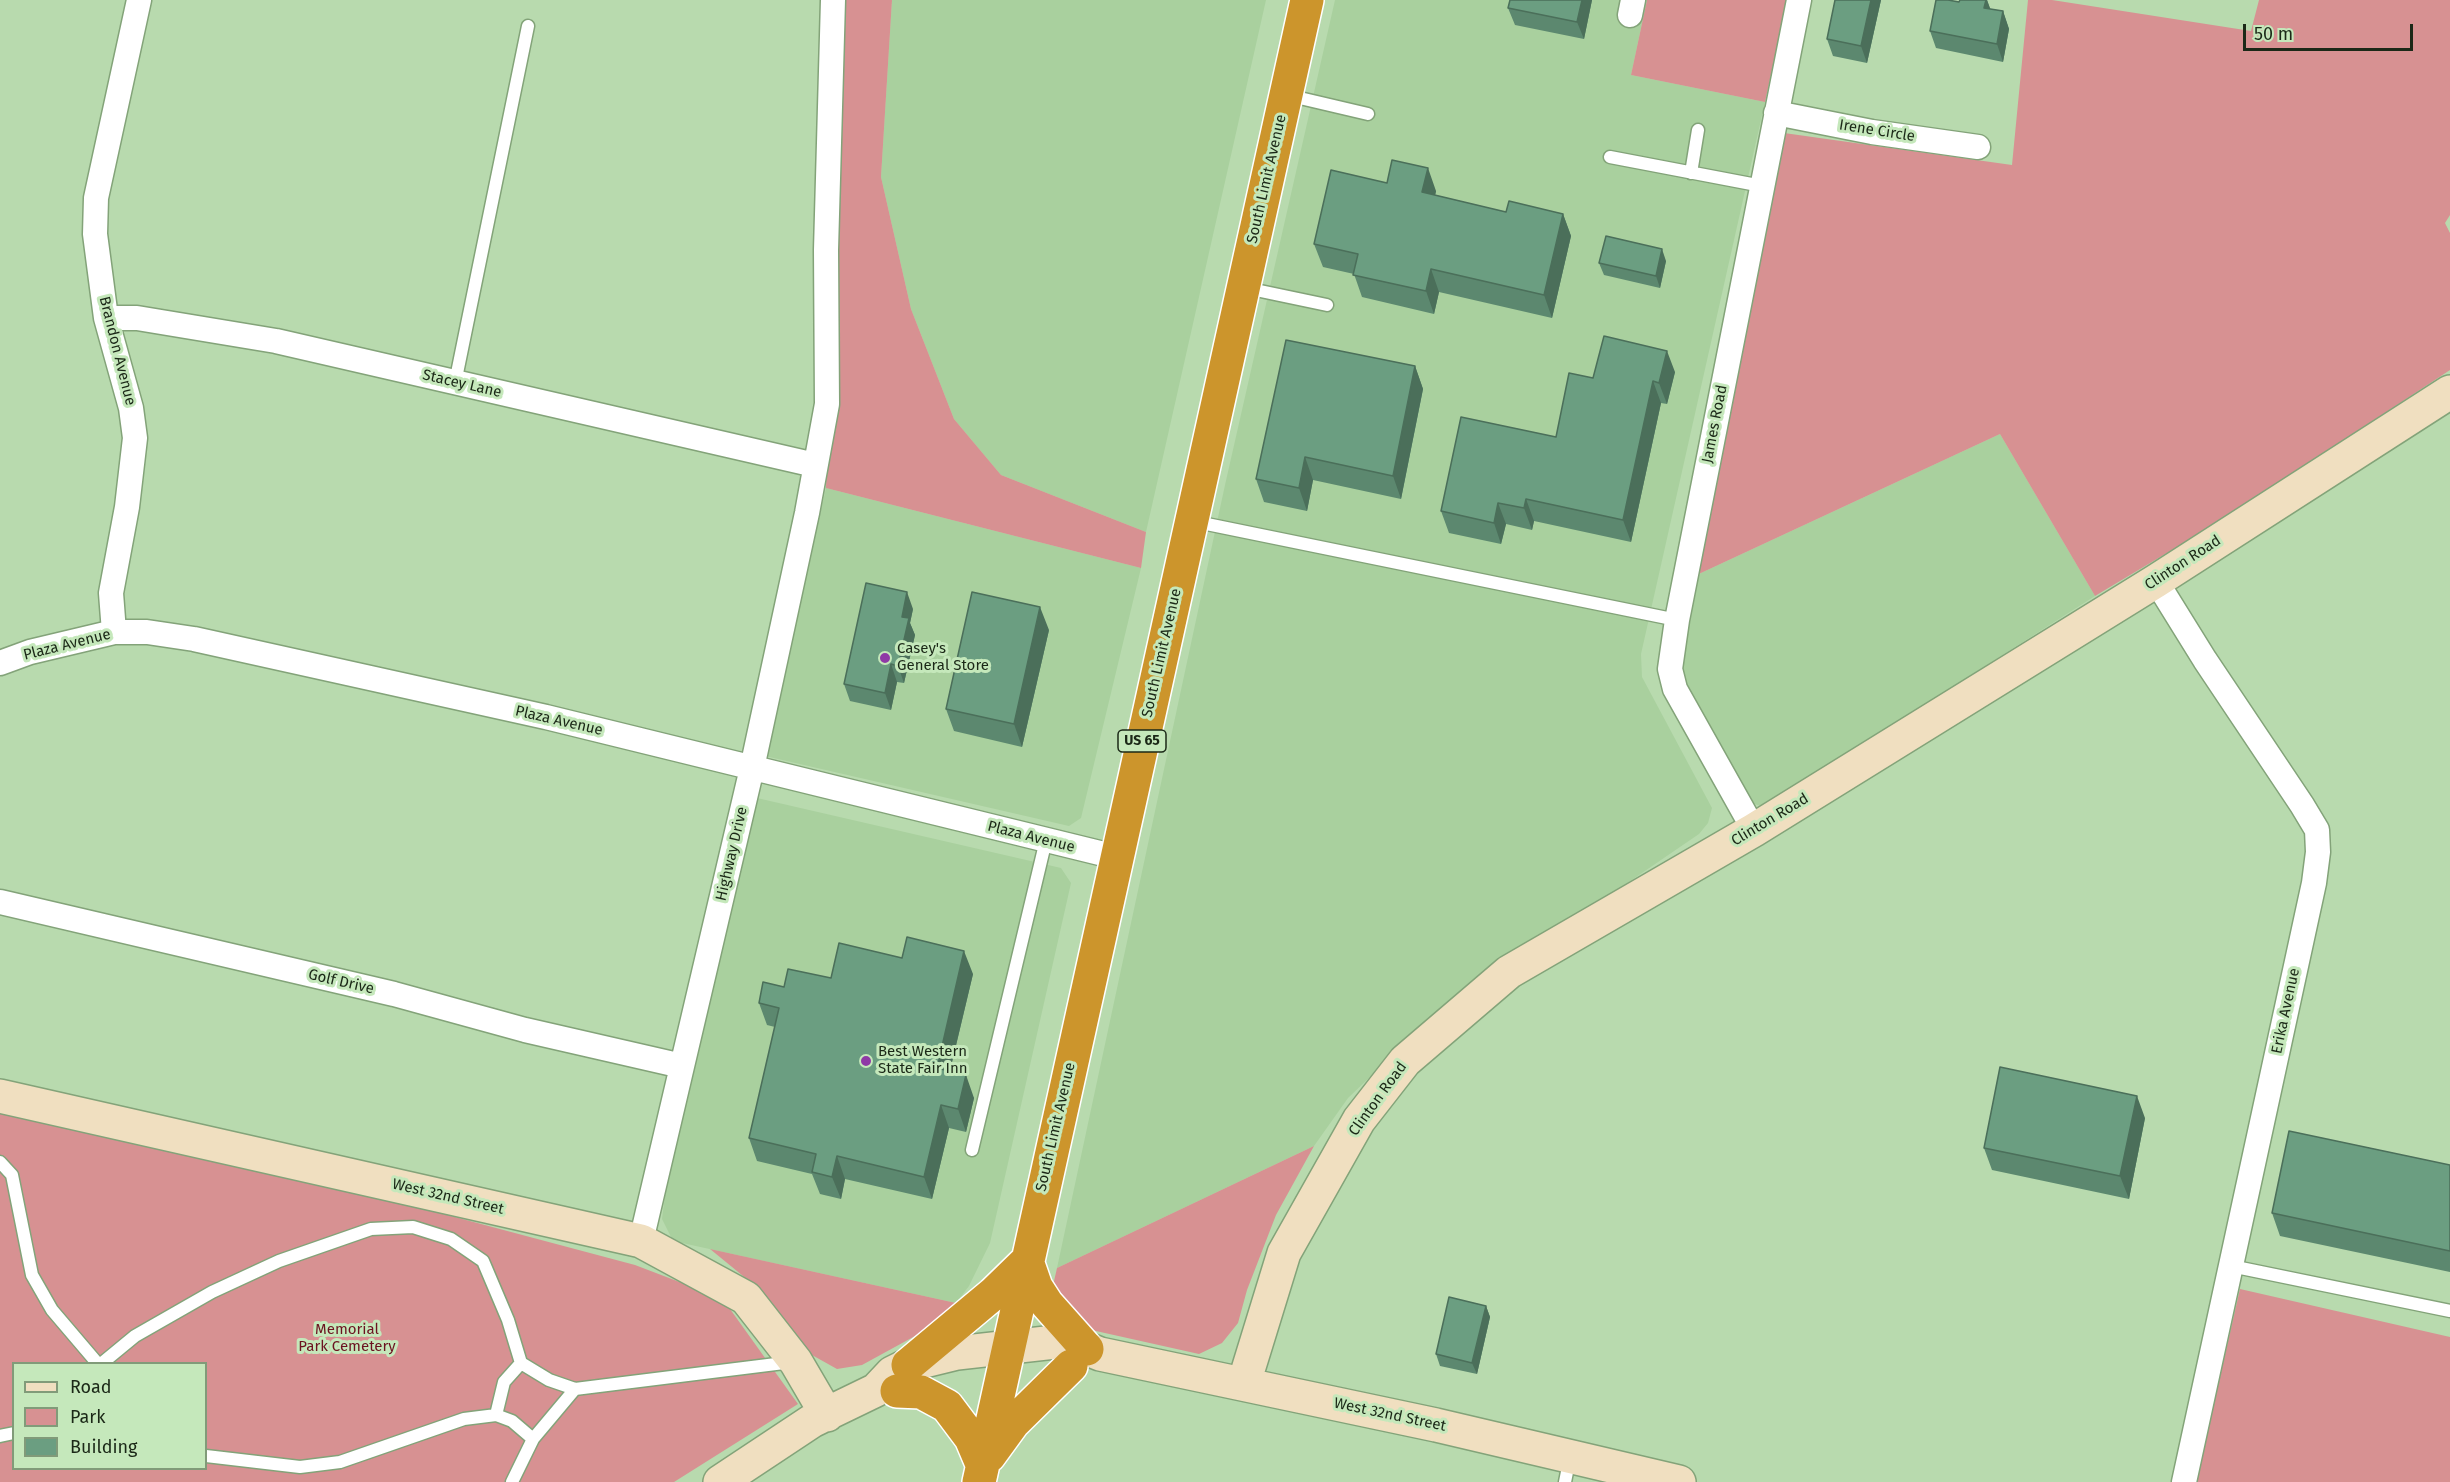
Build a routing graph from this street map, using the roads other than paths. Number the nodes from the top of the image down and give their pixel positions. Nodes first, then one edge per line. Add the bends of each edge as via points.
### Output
1 (139, 0) edge
2 (833, 0) edge
3 (1307, 0) edge
4 (1799, 0) edge
5 (528, 26) dead end
6 (1286, 94) junction
7 (1776, 113) junction
8 (1368, 114) dead end
9 (1698, 130) dead end
10 (1978, 147) dead end
11 (1610, 158) dead end
12 (1691, 173) junction
13 (1762, 186) junction
14 (1243, 287) junction
15 (1327, 305) dead end
16 (106, 318) junction
17 (455, 383) junction
18 (2450, 392) edge
19 (815, 465) junction
20 (1191, 521) junction
21 (2156, 581) junction
22 (1677, 620) junction
23 (114, 632) junction
24 (0, 663) edge
25 (752, 768) junction
26 (1754, 830) junction
27 (1046, 840) junction
28 (1116, 857) junction
29 (0, 902) edge
30 (682, 1066) junction
31 (0, 1096) edge
32 (972, 1150) dead end
33 (0, 1162) edge
34 (641, 1241) junction
35 (1027, 1261) junction
36 (2231, 1266) junction
37 (2450, 1311) edge
38 (1006, 1356) junction
39 (1086, 1356) junction
40 (97, 1362) edge
41 (102, 1362) edge
42 (796, 1362) junction
43 (520, 1363) junction
44 (894, 1382) junction
45 (1244, 1383) junction
46 (575, 1389) junction
47 (496, 1415) junction
48 (826, 1415) junction
49 (533, 1439) junction
50 (207, 1456) edge
51 (1568, 1469) edge
52 (980, 1473) edge
53 (512, 1482) edge
54 (720, 1482) edge
55 (1679, 1482) edge
56 (2184, 1482) edge

1 - 16 street, Brandon Avenue via 96,198 95,234
2 - 19 street, Highway Drive via 826,250 827,404
3 - 6 highway, South Limit Avenue / US 65
4 - 7 street, James Road
5 - 17 lane
6 - 8 lane
6 - 14 highway, South Limit Avenue / US 65
7 - 10 street, Irene Circle
7 - 13 street, James Road
9 - 12 lane
11 - 12 lane
12 - 13 lane
13 - 22 street, James Road
14 - 15 lane
14 - 20 highway, South Limit Avenue / US 65
16 - 17 street, Stacey Lane via 137,318 276,342
16 - 23 street, Brandon Avenue via 131,408 135,438 111,593
17 - 19 street, Stacey Lane
18 - 21 street, Clinton Road
19 - 25 street, Highway Drive
20 - 22 lane
20 - 28 highway, South Limit Avenue / US 65
21 - 26 street, Clinton Road
21 - 36 street, Erika Avenue via 2317,830 2314,884
22 - 26 street, James Road via 1670,669 1675,689
23 - 24 street, Plaza Avenue
23 - 25 street, Plaza Avenue via 147,632 206,642 546,717
25 - 27 street, Plaza Avenue
25 - 30 street, Highway Drive
26 - 45 street, Clinton Road via 1509,972 1405,1061 1359,1120 1284,1253
27 - 28 street, Plaza Avenue
27 - 32 lane
28 - 35 highway, South Limit Avenue / US 65
29 - 30 street, Golf Drive
30 - 34 street, Highway Drive
31 - 34 street, West 32nd Street
33 - 40 lane via 12,1175 32,1275 51,1310
34 - 42 street, West 32nd Street via 746,1298
35 - 38 highway, South Limit Avenue / US 65
35 - 39 highway via 1036,1287
35 - 44 highway
36 - 37 lane
36 - 56 street, Erika Avenue
38 - 39 street, West 32nd Street
38 - 44 street, West 32nd Street via 947,1377
38 - 52 highway, South Limit Avenue / US 65
39 - 45 street, West 32nd Street
39 - 52 highway via 1013,1423
41 - 43 lane via 135,1336 212,1292 279,1261 371,1229 412,1227 451,1239 483,1261 508,1320
42 - 46 lane
42 - 48 street, West 32nd Street
43 - 46 lane
43 - 47 lane via 504,1382
44 - 48 street, West 32nd Street
44 - 52 highway via 947,1406 971,1438
45 - 51 street, West 32nd Street
46 - 49 lane
47 - 49 lane via 512,1421
47 - 50 lane via 464,1419 340,1462 300,1467
48 - 54 street, West 32nd Street
49 - 53 lane
51 - 55 street, West 32nd Street

